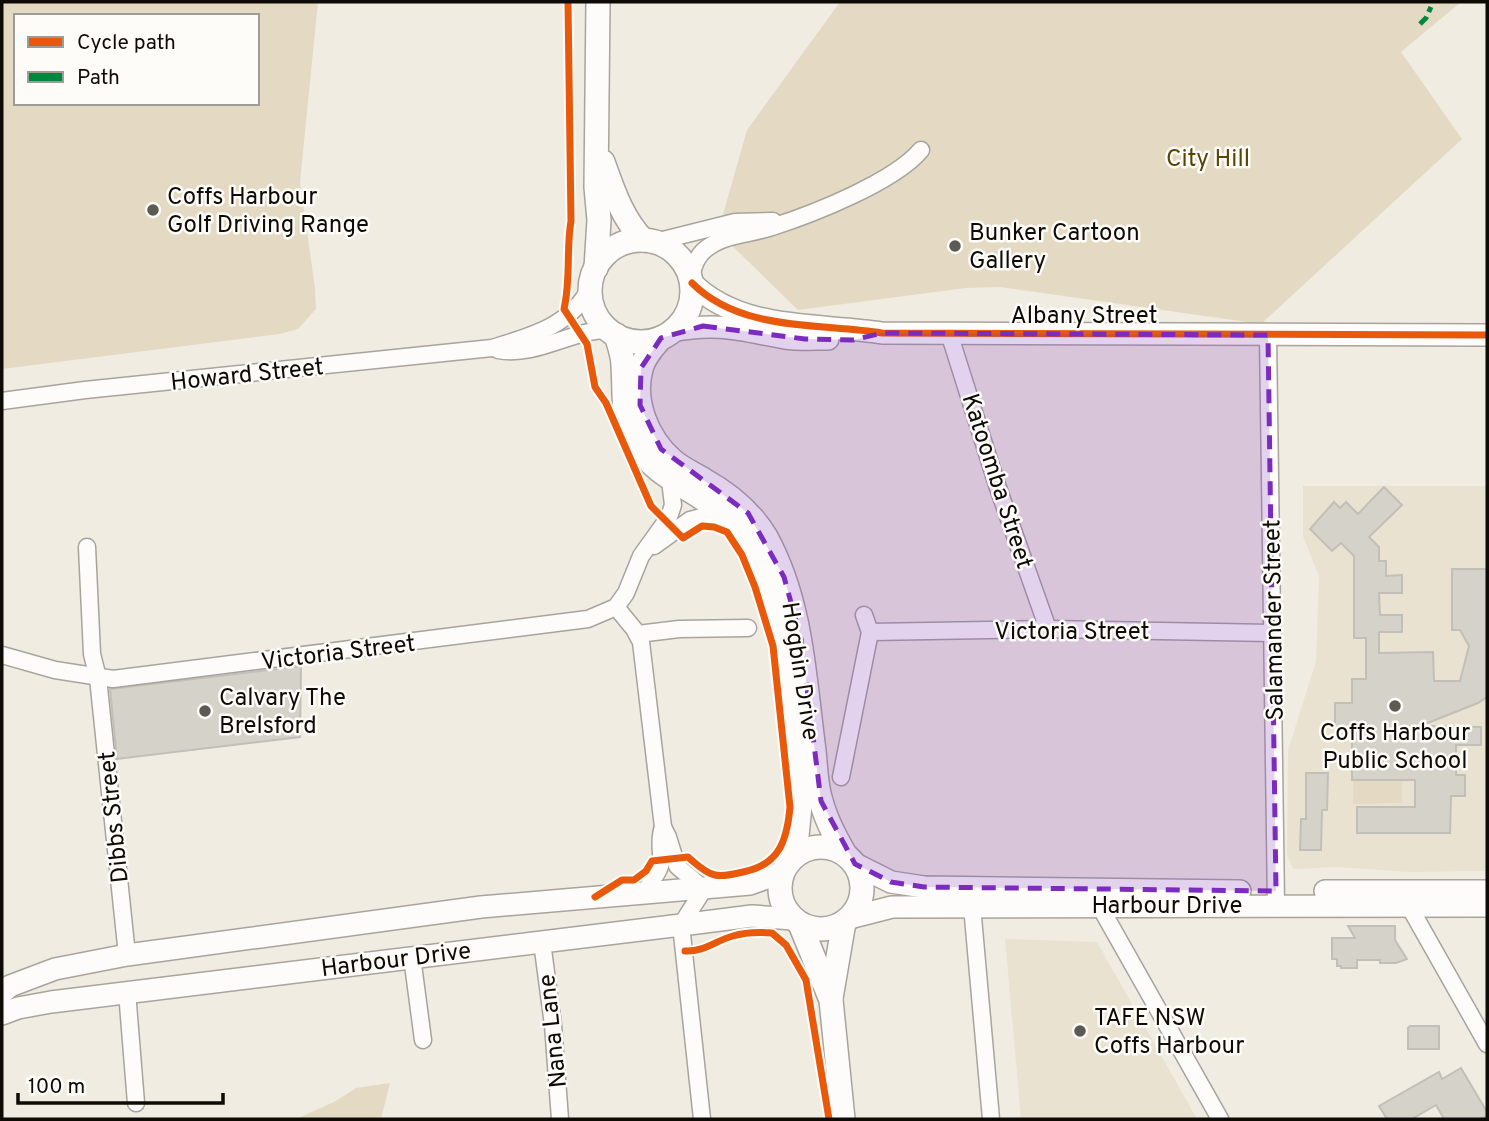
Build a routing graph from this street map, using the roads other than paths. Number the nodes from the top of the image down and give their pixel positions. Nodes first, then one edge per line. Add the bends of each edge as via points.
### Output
1 (598, 2) edge
2 (598, 149) junction
3 (921, 150) dead end
4 (789, 220) junction
5 (649, 241) junction
6 (593, 278) junction
7 (691, 280) junction
8 (612, 332) junction
9 (882, 333) junction
10 (949, 333) junction
11 (666, 334) junction
12 (1268, 335) junction
13 (1487, 335) edge
14 (492, 348) junction
15 (2, 401) edge
16 (670, 480) junction
17 (720, 512) junction
18 (87, 547) dead end
19 (641, 556) junction
20 (616, 607) junction
21 (864, 615) dead end
22 (748, 628) dead end
23 (1048, 629) junction
24 (870, 632) junction
25 (1273, 633) junction
26 (638, 634) junction
27 (2, 655) edge
28 (98, 678) junction
29 (841, 777) dead end
30 (663, 827) junction
31 (850, 859) junction
32 (789, 864) junction
33 (704, 888) junction
34 (1487, 891) edge
35 (646, 893) junction
36 (1276, 898) junction
37 (1100, 905) junction
38 (972, 906) junction
39 (1409, 906) junction
40 (1487, 906) edge
41 (847, 920) junction
42 (796, 921) junction
43 (681, 925) junction
44 (542, 942) junction
45 (127, 955) junction
46 (412, 957) junction
47 (127, 992) junction
48 (2, 993) edge
49 (831, 1000) junction
50 (2, 1014) edge
51 (423, 1040) dead end
52 (1487, 1044) edge
53 (136, 1103) dead end
54 (560, 1119) edge
55 (702, 1119) edge
56 (843, 1119) edge
57 (990, 1119) edge
58 (1220, 1119) edge

1 - 2 main road
2 - 5 main road via 633,230
2 - 6 main road via 599,220
3 - 4 street via 900,170
4 - 5 street via 735,222
4 - 7 street via 719,240 700,254
5 - 6 main road via 615,247 604,256
5 - 7 main road via 671,249 683,261
6 - 8 main road via 592,303 598,318
6 - 14 street, Howard Street via 579,305 559,322
7 - 9 street, Albany Street via 712,301 751,316
7 - 11 main road via 688,310 682,322
8 - 11 main road via 646,341
8 - 14 street, Howard Street via 581,334 524,351
8 - 16 main road, Hogbin Drive via 623,364 622,397 629,431 648,461
9 - 10 street, Albany Street
9 - 11 street, Albany Street via 853,340 786,338 703,326
10 - 12 street, Albany Street
10 - 23 street, Katoomba Street
11 - 31 main road, Hogbin Drive via 641,368 645,422 674,462 748,513 776,557 801,639 819,793 832,831
12 - 13 street, Albany Street
12 - 25 street, Salamander Street
14 - 15 street, Howard Street
16 - 17 main road, Hogbin Drive
16 - 19 street via 673,505 669,517
17 - 19 street via 690,520
17 - 32 main road, Hogbin Drive via 752,548 781,625 800,785
18 - 28 street, Dibbs Street via 92,654
19 - 20 street
20 - 26 street
20 - 28 street, Victoria Street via 588,620
21 - 24 street
22 - 26 street
23 - 24 street, Victoria Street
23 - 25 street, Victoria Street
24 - 29 street
25 - 36 street, Salamander Street
26 - 30 street
27 - 28 street, Victoria Street
28 - 45 street, Dibbs Street
30 - 33 street via 677,866
30 - 35 street via 661,860
31 - 32 main road via 820,847 807,849
31 - 36 street, Harbour Drive via 891,883 923,887
31 - 41 main road via 862,886 856,909
32 - 33 street, Harbour Drive via 750,884
32 - 42 main road via 780,897
33 - 35 street, Harbour Drive
33 - 43 street
34 - 36 street, Harbour Drive
35 - 45 street, Harbour Drive via 481,906
36 - 37 street, Harbour Drive
36 - 39 street, Harbour Drive
37 - 38 street, Harbour Drive
37 - 58 street
38 - 41 street, Harbour Drive via 892,906
38 - 57 street
39 - 40 street, Harbour Drive
39 - 52 street
41 - 42 main road via 822,929
41 - 49 main road
42 - 43 street, Harbour Drive via 752,916
42 - 49 main road
43 - 44 street, Harbour Drive
43 - 55 street
44 - 46 street, Harbour Drive
44 - 54 street, Nana Lane
45 - 48 street, Harbour Drive via 55,969
46 - 47 street, Harbour Drive
46 - 51 street
47 - 50 street, Harbour Drive
47 - 53 street
49 - 56 main road

